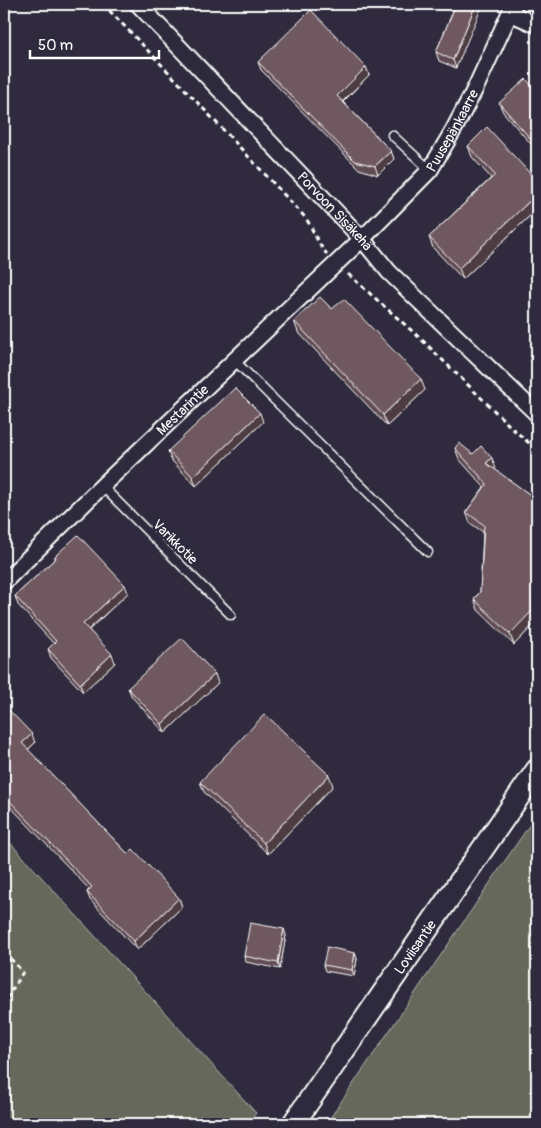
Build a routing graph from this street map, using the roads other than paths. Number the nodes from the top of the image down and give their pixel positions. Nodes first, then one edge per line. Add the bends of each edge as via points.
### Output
1 (138, 4) edge
2 (512, 8) edge
3 (537, 25) edge
4 (392, 136) dead end
5 (430, 170) junction
6 (362, 239) junction
7 (235, 360) junction
8 (537, 414) edge
9 (102, 486) junction
10 (428, 552) dead end
11 (4, 582) edge
12 (231, 615) dead end
13 (537, 770) edge
14 (293, 1124) edge

1 - 6 street, Porvoon Sisäkehä
2 - 3 street
2 - 5 street, Puusepänkaarre via 475,89
4 - 5 lane
5 - 6 street, Puusepänkaarre
6 - 7 street, Mestarintie
6 - 8 street, Porvoon Sisäkehä via 390,272
7 - 9 street, Mestarintie
7 - 10 lane
9 - 11 street, Mestarintie
9 - 12 lane, Varikkotie
13 - 14 main road, Loviisantie

